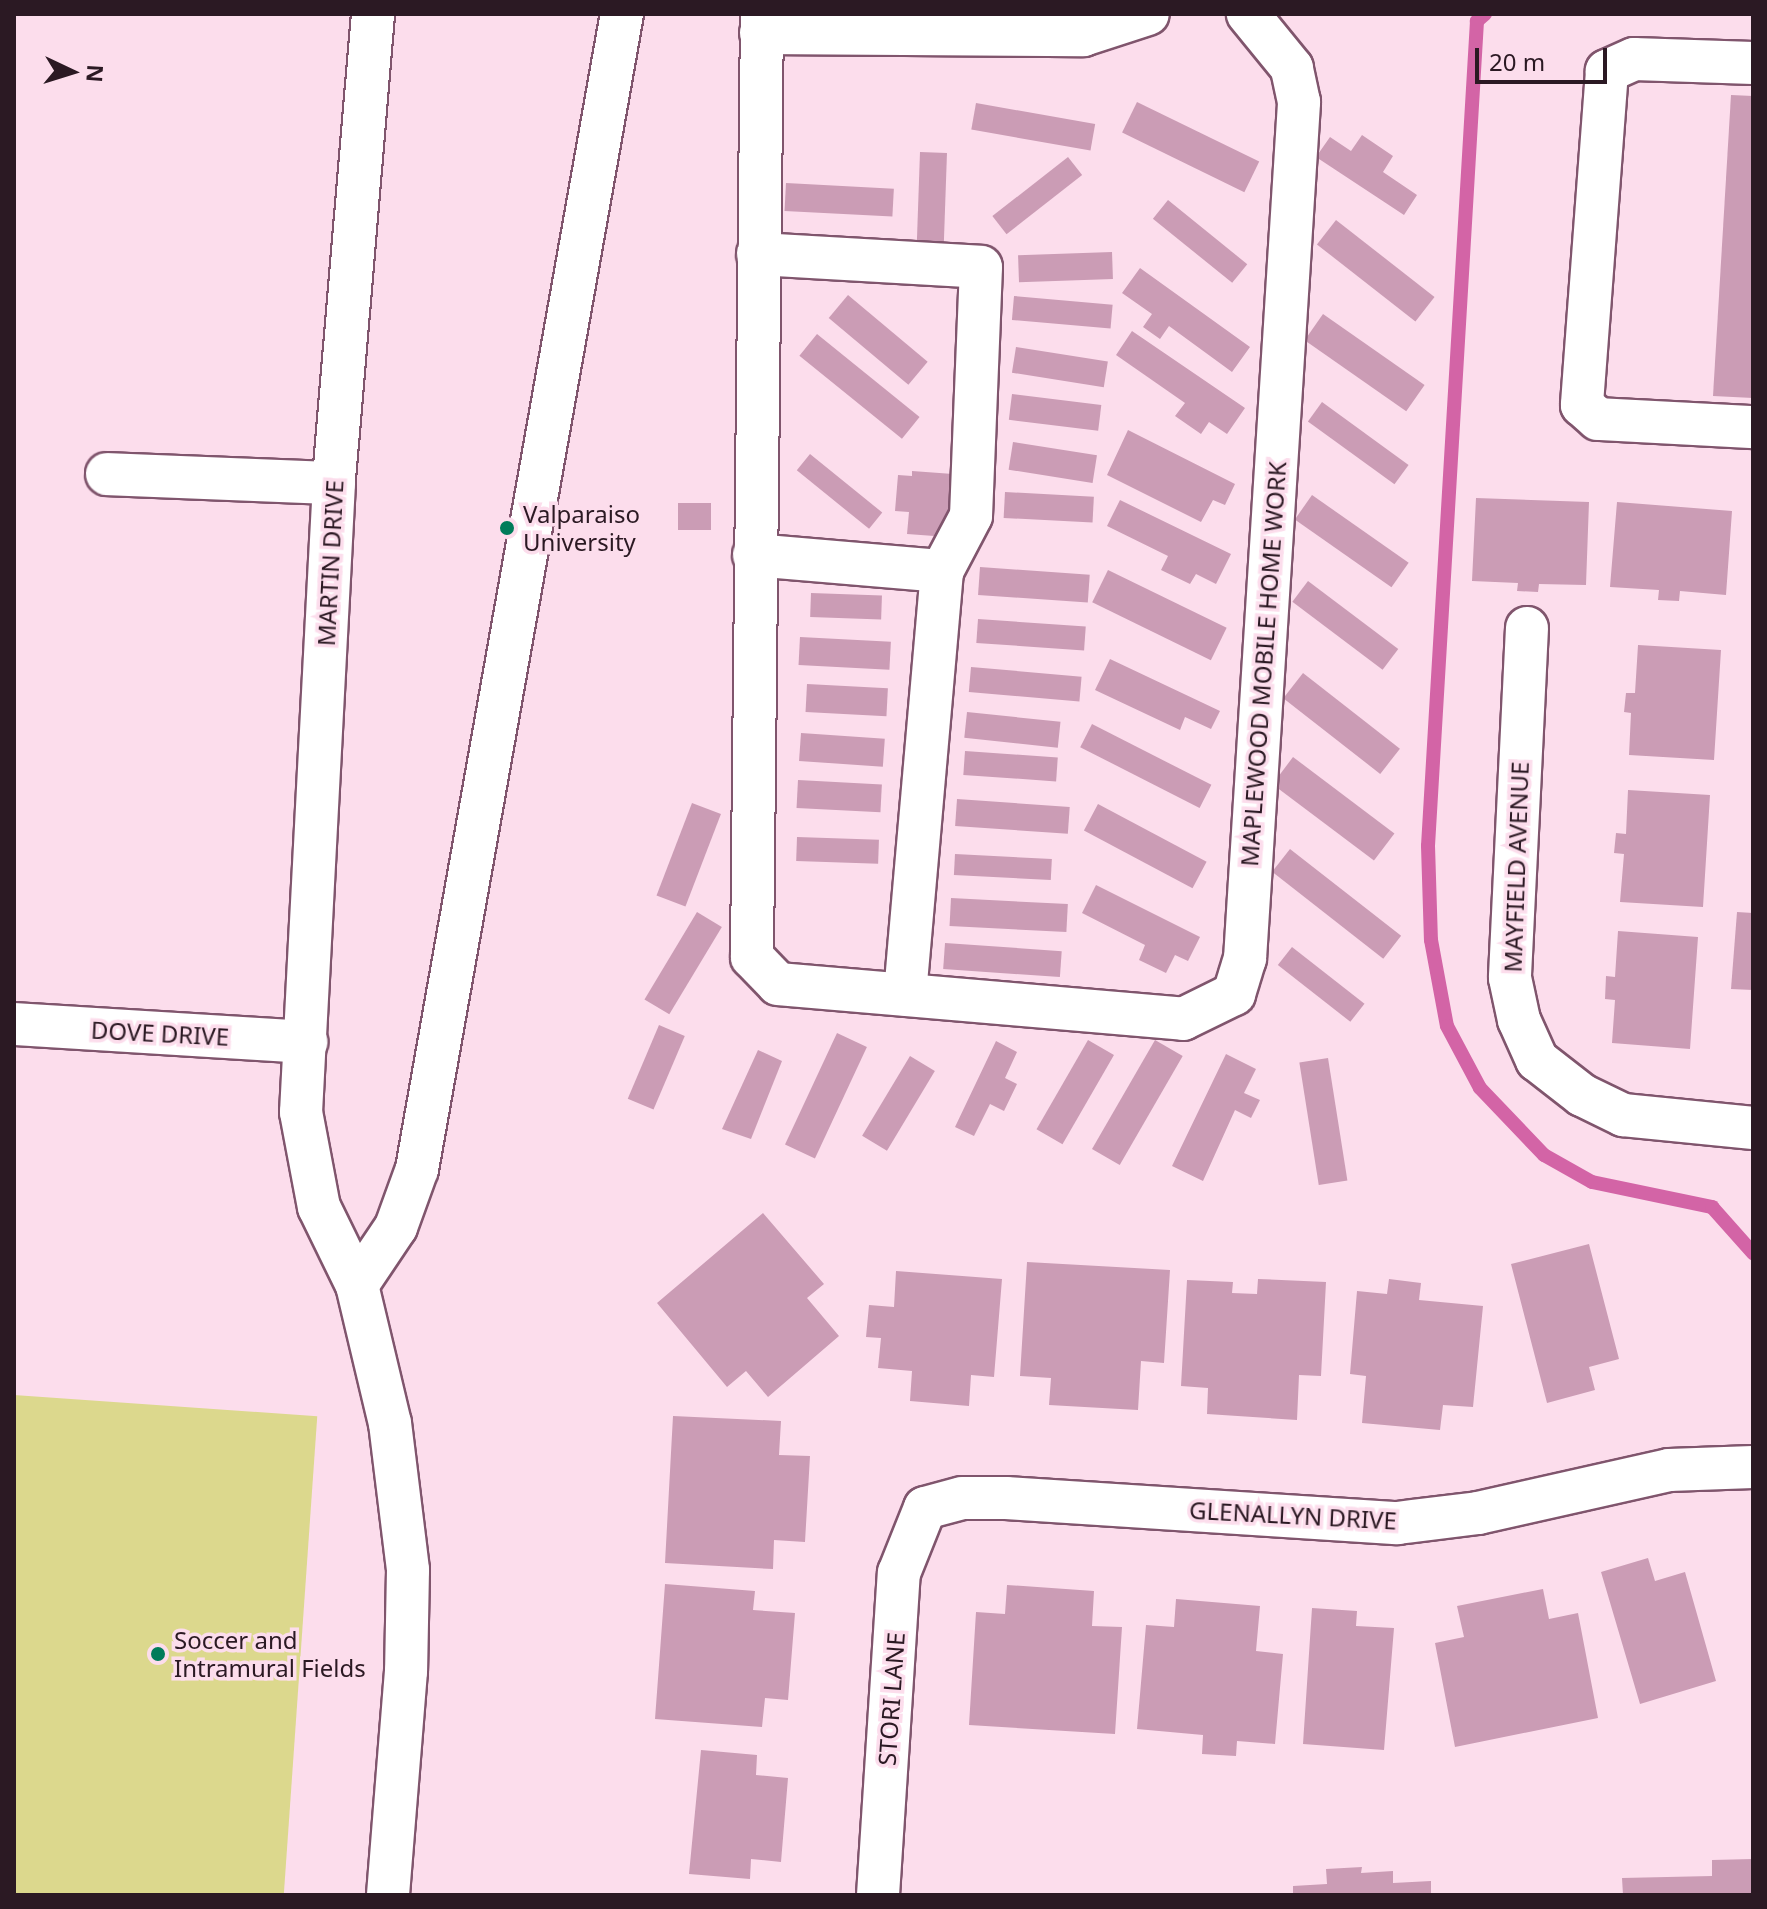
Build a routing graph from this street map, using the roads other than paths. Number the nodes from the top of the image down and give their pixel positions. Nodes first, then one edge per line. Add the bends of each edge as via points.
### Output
1 (373, 14) edge
2 (622, 14) edge
3 (1148, 14) edge
4 (1248, 14) edge
5 (761, 23) edge
6 (1753, 63) edge
7 (758, 254) junction
8 (1753, 427) edge
9 (107, 474) dead end
10 (334, 483) junction
11 (754, 555) junction
12 (942, 571) junction
13 (1527, 628) dead end
14 (905, 994) junction
15 (14, 1024) edge
16 (306, 1042) junction
17 (1753, 1128) edge
18 (357, 1285) junction
19 (1753, 1467) edge
20 (925, 1508) joint
21 (388, 1895) edge
22 (878, 1895) edge

1 - 10 street, MARTIN DRIVE
2 - 18 street via 417,1169 396,1227
3 - 5 street via 1083,35
4 - 14 street, MAPLEWOOD MOBILE HOME WORK via 1292,68 1299,102 1245,959 1234,994 1183,1019
5 - 7 street, MAPLEWOOD MOBILE HOME WORK
6 - 8 street via 1634,59 1607,71 1582,405 1598,419
7 - 11 street, MAPLEWOOD MOBILE HOME WORK
7 - 12 street via 981,267 971,516
9 - 10 street
10 - 16 street, MARTIN DRIVE
11 - 12 street
11 - 14 street, MAPLEWOOD MOBILE HOME WORK via 752,957 778,984
12 - 14 street
13 - 17 street, MAYFIELD AVENUE via 1510,978 1519,1020 1537,1060 1582,1095 1623,1115
15 - 16 street, DOVE DRIVE
16 - 18 street, MARTIN DRIVE via 301,1112 319,1207
18 - 21 street, MARTIN DRIVE via 390,1423 408,1570 406,1671
19 - 20 street, GLENALLYN DRIVE via 1669,1470 1478,1513 1397,1523 1006,1498 963,1498
20 - 22 street, STORI LANE via 899,1573

